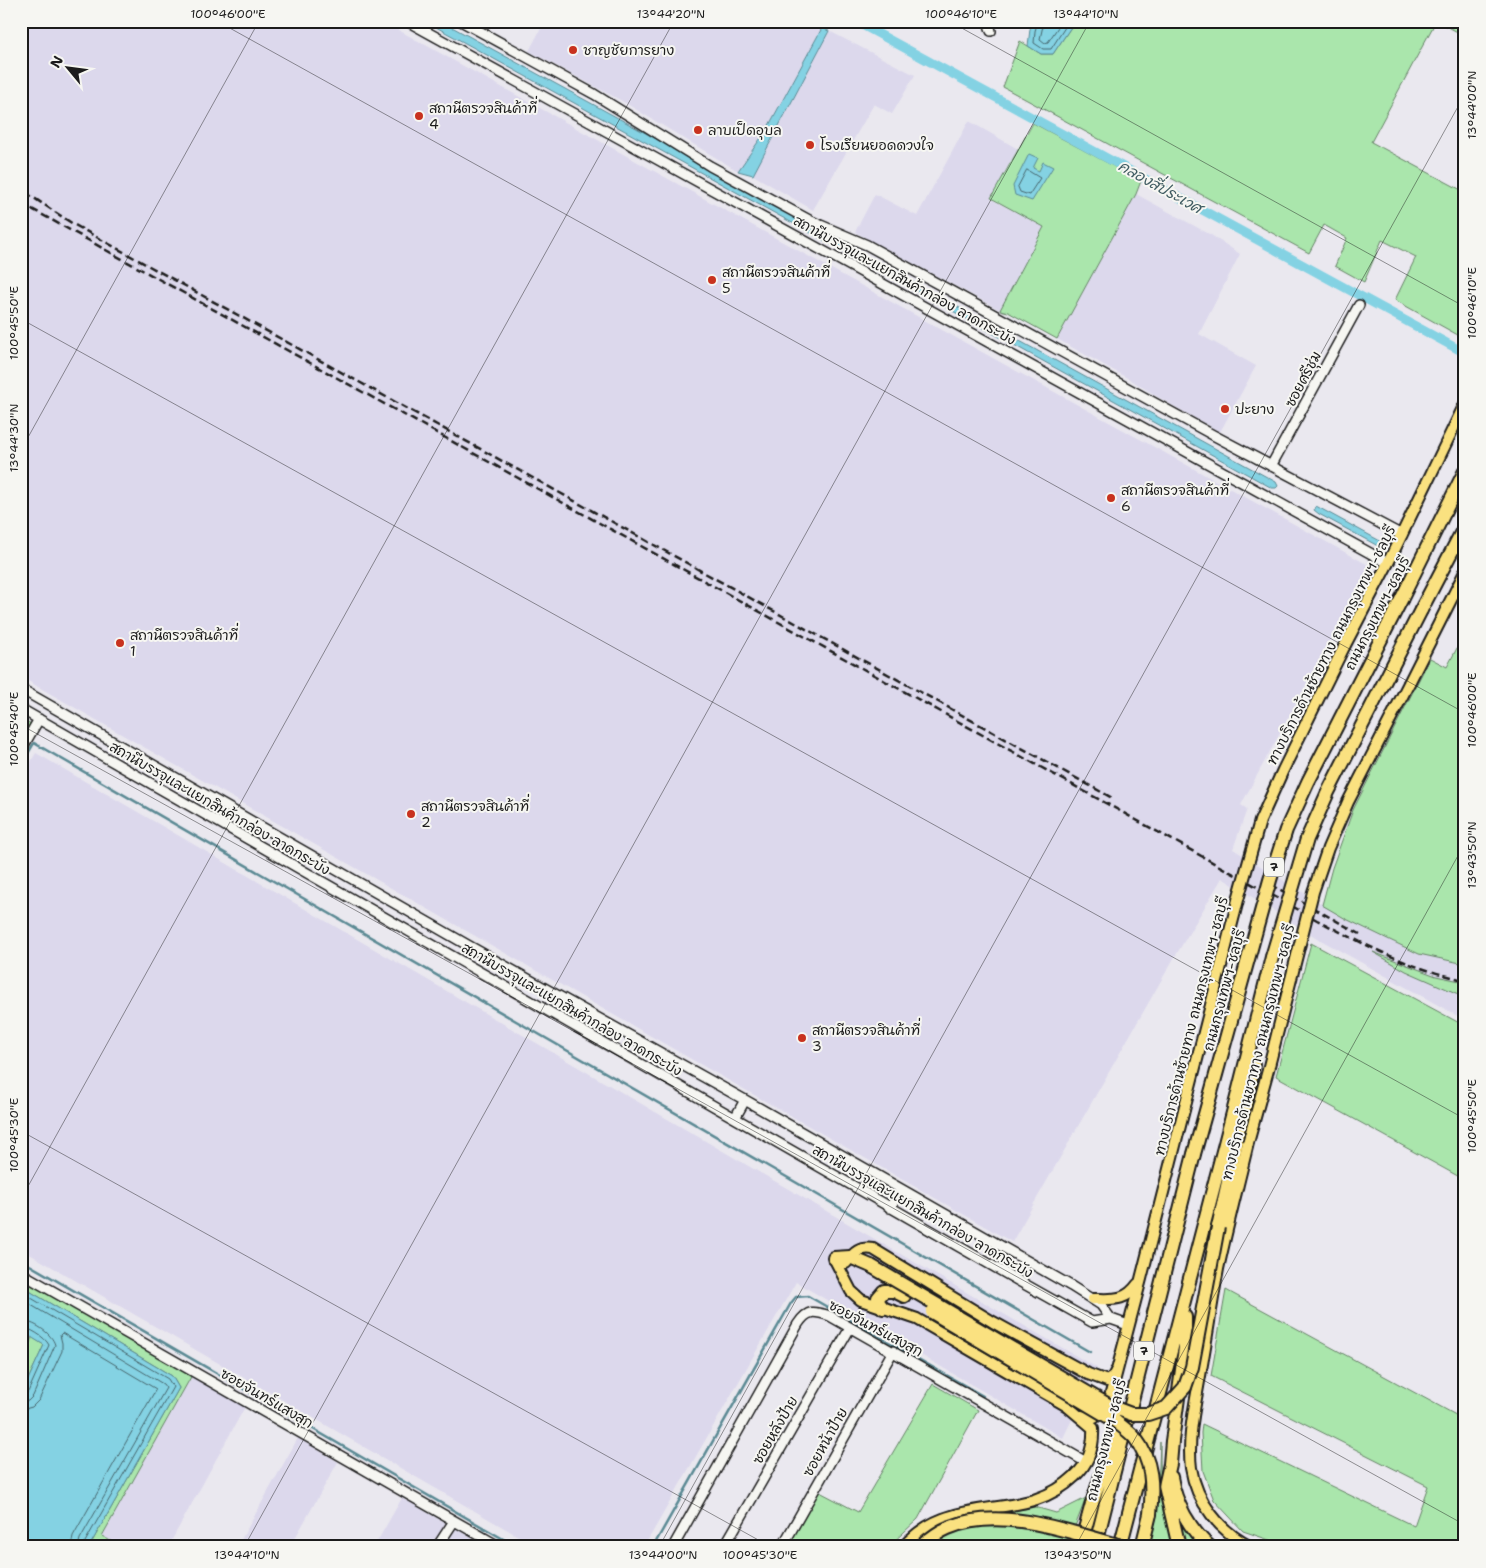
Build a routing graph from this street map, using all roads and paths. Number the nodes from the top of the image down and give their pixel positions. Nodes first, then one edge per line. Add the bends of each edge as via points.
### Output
1 (408, 21) edge
2 (461, 21) edge
3 (988, 21) edge
4 (991, 31) dead end
5 (1359, 305) dead end
6 (1464, 405) edge
7 (1271, 466) junction
8 (1465, 471) edge
9 (1465, 526) edge
10 (1402, 534) junction
11 (1388, 563) junction
12 (1465, 572) edge
13 (21, 689) edge
14 (21, 709) edge
15 (39, 719) junction
16 (21, 750) edge
17 (1259, 1010) junction
18 (745, 1100) junction
19 (735, 1118) junction
20 (1193, 1158) junction
21 (900, 1190) junction
22 (890, 1208) junction
23 (834, 1258) joint
24 (850, 1258) junction
25 (21, 1273) edge
26 (842, 1274) junction
27 (1141, 1279) junction
28 (1185, 1297) junction
29 (1093, 1299) junction
30 (883, 1308) junction
31 (1111, 1319) junction
32 (1128, 1325) junction
33 (850, 1328) junction
34 (892, 1351) junction
35 (1118, 1368) junction
36 (1081, 1416) junction
37 (1086, 1462) junction
38 (1170, 1464) junction
39 (1087, 1519) junction
40 (454, 1521) junction
41 (437, 1547) edge
42 (500, 1547) edge
43 (673, 1547) edge
44 (724, 1547) edge
45 (782, 1547) edge
46 (903, 1547) edge
47 (920, 1547) edge
48 (1075, 1547) edge
49 (1080, 1547) edge
50 (1095, 1547) edge
51 (1120, 1547) edge
52 (1125, 1547) edge
53 (1142, 1547) edge
54 (1179, 1547) edge
55 (1210, 1547) edge
56 (1250, 1547) edge

1 - 11 street, สถานีบรรจุและแยกสินค้ากล่อง ลาดกระบัง
2 - 7 street, สถานีบรรจุและแยกสินค้ากล่อง ลาดกระบัง via 594,94 710,166 811,221 867,245
3 - 4 street
5 - 7 street, ซอยศรีชุ่ม
6 - 10 main road, ทางบริการด้านซ้ายทาง ถนนกรุงเทพฯ-ชลบุรี
7 - 10 street, สถานีบรรจุและแยกสินค้ากล่อง ลาดกระบัง
8 - 20 highway, ถนนกรุงเทพฯ-ชลบุรี / 7, bridge via 1286,830
9 - 17 highway, 7, bridge via 1328,792 1308,839
10 - 11 main road, ทางบริการด้านซ้ายทาง ถนนกรุงเทพฯ-ชลบุรี
11 - 27 main road, ทางบริการด้านซ้ายทาง ถนนกรุงเทพฯ-ชลบุรี, bridge via 1260,821
12 - 56 main road, ทางบริการด้านขวาทาง ถนนกรุงเทพฯ-ชลบุรี, bridge via 1348,802 1328,848 1313,892 1218,1269 1192,1424 1190,1460 1197,1488 1208,1510 1221,1525
13 - 18 street, สถานีบรรจุและแยกสินค้ากล่อง ลาดกระบัง
14 - 15 street, สถานีบรรจุและแยกสินค้ากล่อง ลาดกระบัง
15 - 16 street
15 - 19 street, สถานีบรรจุและแยกสินค้ากล่อง ลาดกระบัง
17 - 24 highway, bridge via 1250,1083 1209,1267 1192,1367 1185,1387 1166,1408 1148,1414 1131,1414 1110,1406 871,1266
17 - 28 highway, 7
18 - 19 street
18 - 21 street, สถานีบรรจุและแยกสินค้ากล่อง ลาดกระบัง
19 - 22 street, สถานีบรรจุและแยกสินค้ากล่อง ลาดกระบัง
20 - 39 highway via 1116,1430
20 - 50 highway, ถนนกรุงเทพฯ-ชลบุรี / 7
21 - 22 street
21 - 29 street, สถานีบรรจุและแยกสินค้ากล่อง ลาดกระบัง
22 - 31 street, สถานีบรรจุและแยกสินค้ากล่อง ลาดกระบัง via 1092,1322
23 - 24 highway
23 - 26 main road
24 - 26 main road
24 - 35 main road via 854,1252 864,1248 873,1249 993,1322 1100,1379 1111,1379
25 - 40 street, ซอยจันทร์แสงสุก
26 - 30 main road via 851,1291 861,1300
27 - 29 main road via 1133,1291 1121,1299
27 - 32 main road, ทางบริการด้านซ้ายทาง ถนนกรุงเทพฯ-ชลบุรี
28 - 38 highway via 1185,1348
28 - 51 highway, 7
29 - 31 street, สถานีบรรจุและแยกสินค้ากล่อง ลาดกระบัง
30 - 36 main road via 917,1319
30 - 53 highway, bridge via 878,1298 884,1291 904,1296 1114,1420 1135,1438 1149,1464 1153,1488
31 - 32 street
32 - 35 main road, ทางบริการด้านซ้ายทาง ถนนกรุงเทพฯ-ชลบุรี
33 - 34 street, ซอยจันทร์แสงสุก
33 - 43 street, ซอยจันทร์แสงสุก via 818,1312 801,1319
33 - 44 street, ซอยหลังป้าย
34 - 37 street, ซอยจันทร์แสงสุก
34 - 45 street, ซอยหน้าป้าย
35 - 36 main road, ทางบริการด้านซ้ายทาง ถนนกรุงเทพฯ-ชลบุรี via 1110,1397 1099,1414 1094,1418
36 - 37 main road via 1093,1428 1094,1439
37 - 46 main road via 1068,1483 1048,1495 1024,1504 944,1518 921,1530
38 - 54 highway via 1165,1486
38 - 55 highway via 1177,1501 1189,1523
39 - 48 highway
39 - 49 highway
40 - 41 street
40 - 42 street, ซอยจันทร์แสงสุก
47 - 52 highway, bridge via 948,1528 973,1520 997,1518 1028,1522

